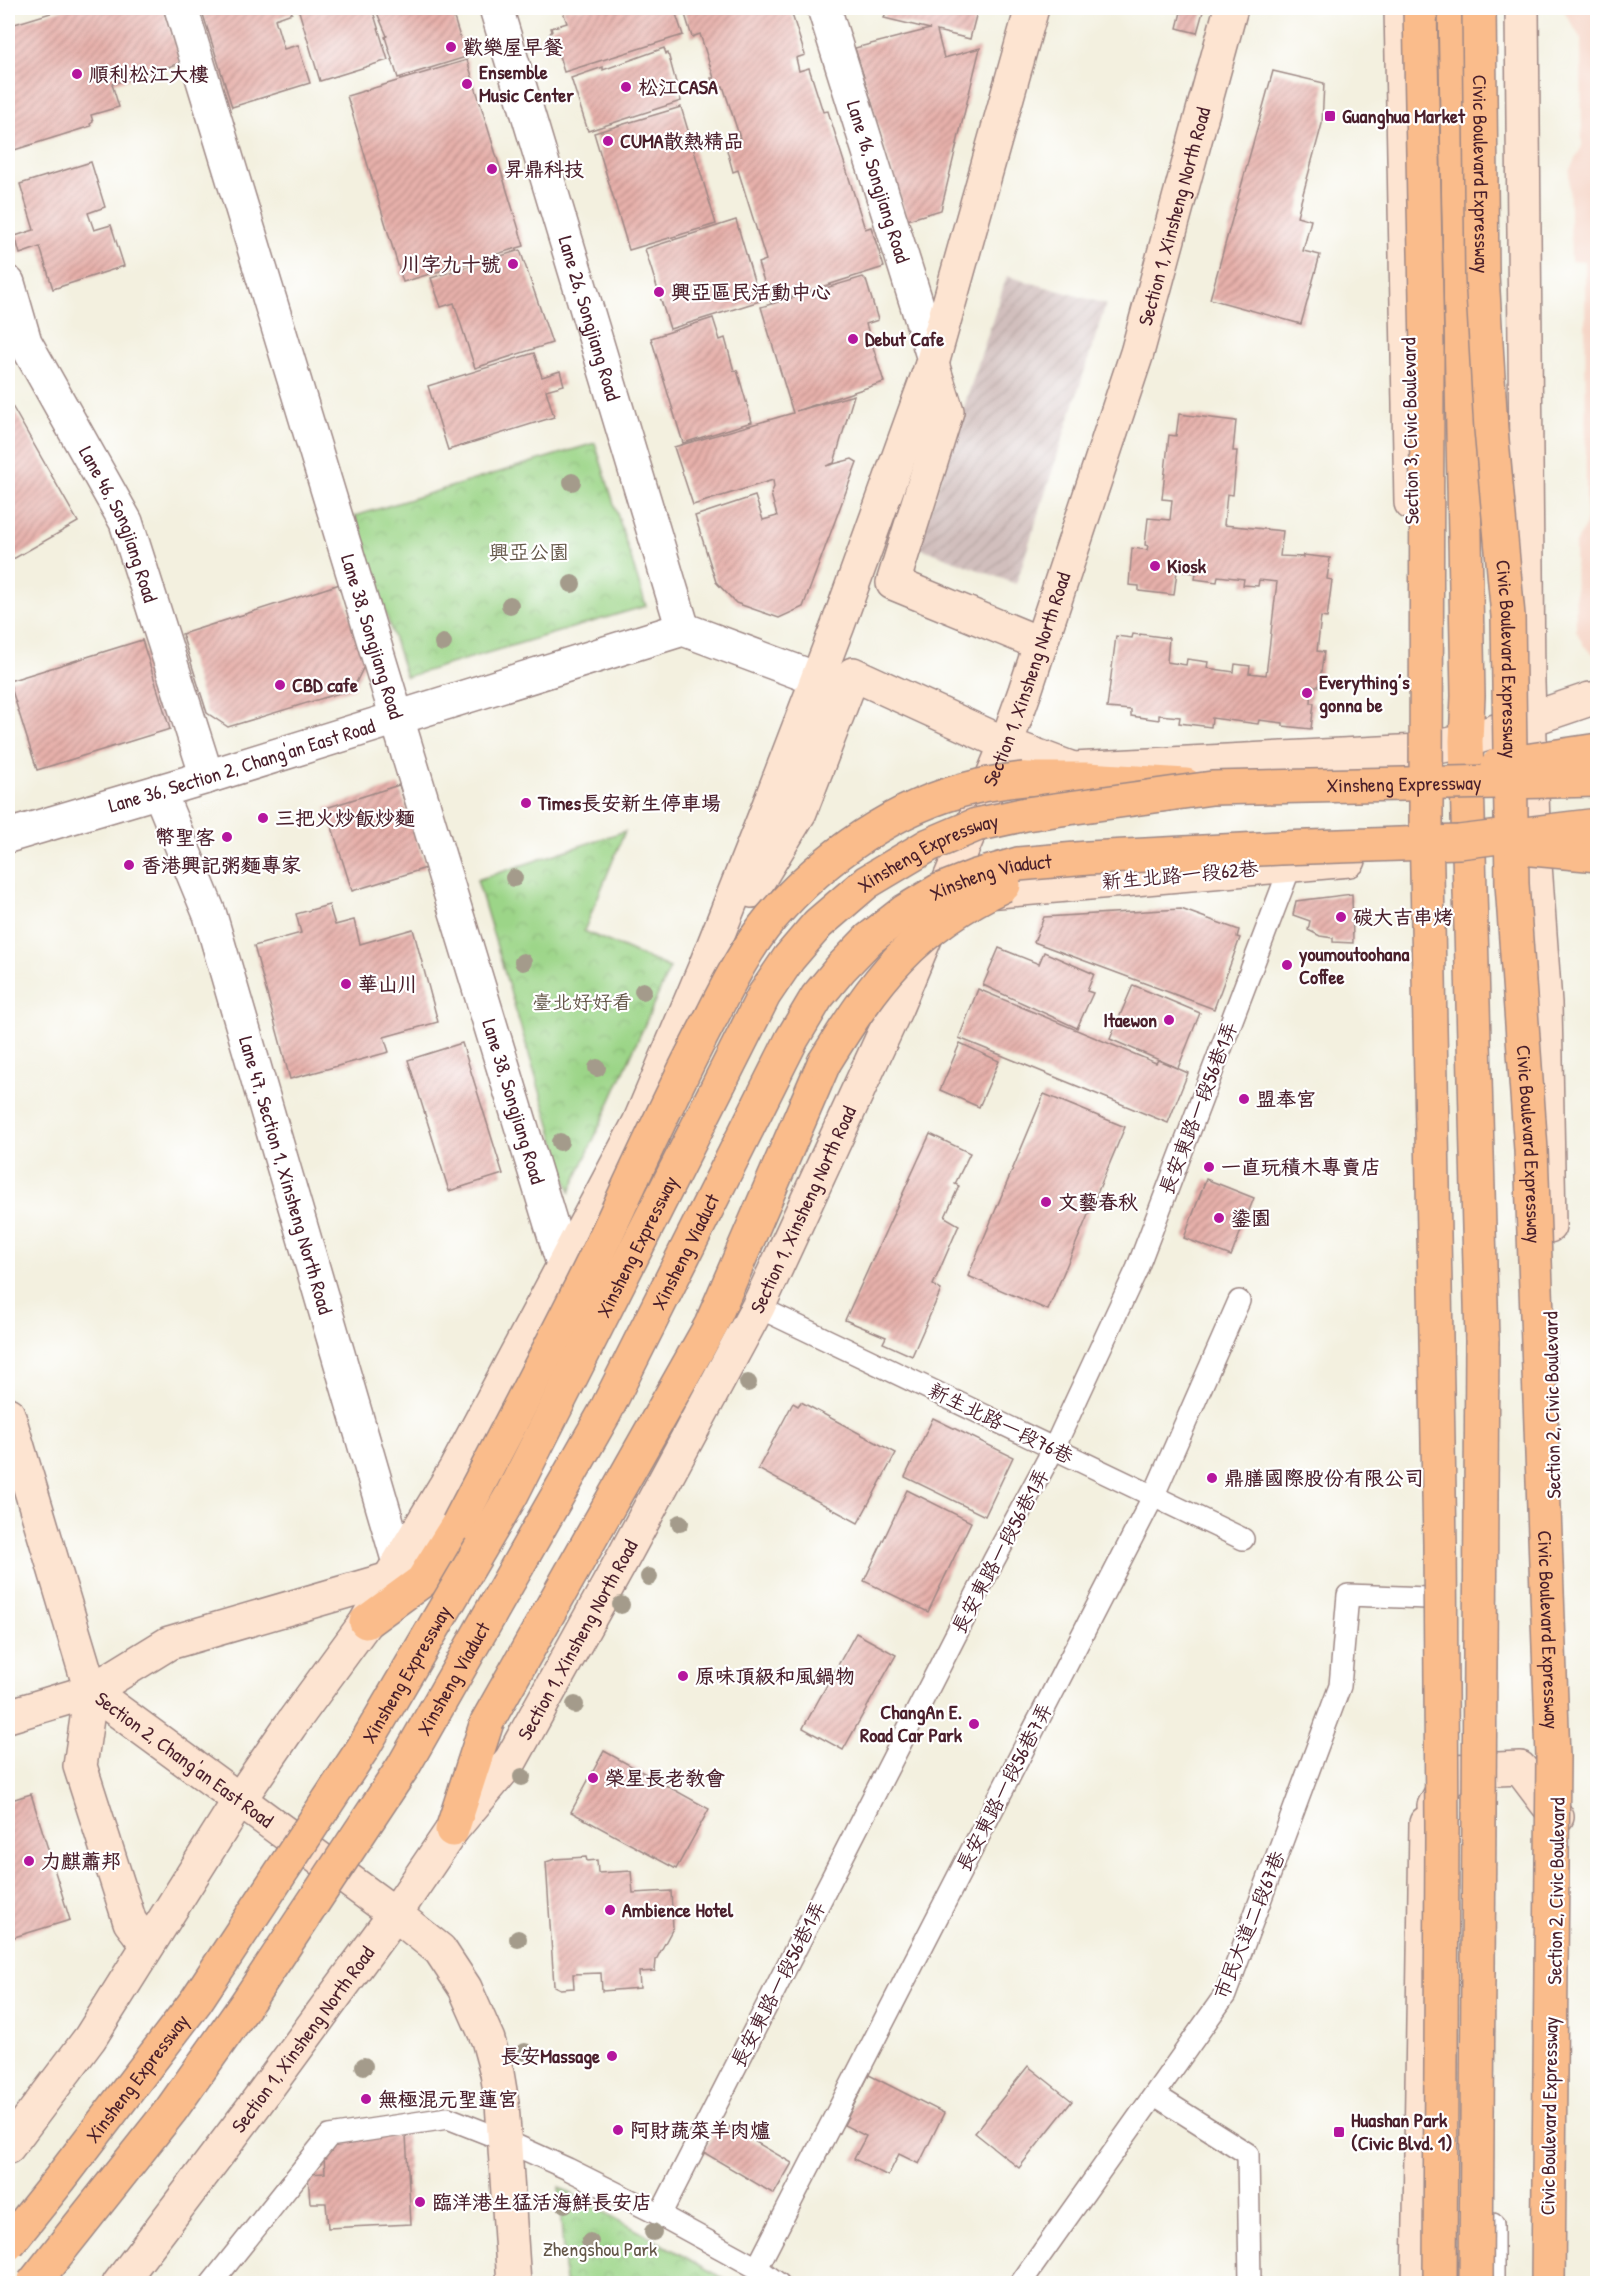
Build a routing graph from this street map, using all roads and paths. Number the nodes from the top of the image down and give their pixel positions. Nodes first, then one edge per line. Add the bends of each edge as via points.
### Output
1 (180, 8) edge
2 (496, 8) edge
3 (824, 8) edge
4 (1032, 8) edge
5 (1230, 8) edge
6 (1401, 8) edge
7 (1420, 8) edge
8 (1455, 8) edge
9 (1479, 8) edge
10 (1522, 8) edge
11 (8, 284) edge
12 (932, 360) junction
13 (683, 629) junction
14 (1041, 644) junction
15 (817, 679) junction
16 (1598, 698) edge
17 (397, 718) junction
18 (1530, 719) junction
19 (1466, 741) junction
20 (1006, 744) junction
21 (1598, 750) edge
22 (1419, 752) junction
23 (207, 777) junction
24 (1598, 780) edge
25 (1360, 784) junction
26 (1212, 788) junction
27 (159, 791) junction
28 (1598, 825) edge
29 (8, 836) edge
30 (1598, 846) edge
31 (1464, 847) junction
32 (1534, 851) junction
33 (1419, 854) junction
34 (1598, 855) edge
35 (1073, 860) junction
36 (1291, 865) junction
37 (941, 896) junction
38 (705, 967) junction
39 (564, 1267) junction
40 (1239, 1301) dead end
41 (758, 1307) junction
42 (8, 1414) edge
43 (1054, 1448) junction
44 (1153, 1497) junction
45 (1243, 1539) dead end
46 (394, 1571) junction
47 (1427, 1598) junction
48 (366, 1622) junction
49 (91, 1691) junction
50 (1427, 1709) junction
51 (1557, 1713) junction
52 (8, 1716) edge
53 (240, 1799) junction
54 (1557, 1817) junction
55 (1426, 1820) junction
56 (453, 1830) junction
57 (395, 1914) junction
58 (148, 1945) junction
59 (1491, 2040) dead end
60 (1155, 2095) junction
61 (504, 2140) junction
62 (8, 2148) edge
63 (660, 2215) junction
64 (8, 2244) edge
65 (757, 2268) junction
66 (33, 2283) edge
67 (119, 2283) edge
68 (211, 2283) edge
69 (514, 2283) edge
70 (780, 2283) edge
71 (1020, 2283) edge
72 (1250, 2283) edge
73 (1419, 2283) edge
74 (1440, 2283) edge
75 (1476, 2283) edge
76 (1493, 2283) edge
77 (1548, 2283) edge
78 (1552, 2283) edge

1 - 17 street, Lane 38, Songjiang Road
2 - 13 street, Lane 26, Songjiang Road
3 - 12 street, Lane 16, Songjiang Road
4 - 12 street
5 - 14 street, Section 1, Xinsheng North Road via 1137,354
6 - 22 street, Section 3, Civic Boulevard
7 - 74 highway, bridge via 1427,349 1426,821 1440,1568
8 - 19 highway
9 - 77 highway, Civic Boulevard Expressway, bridge via 1482,274 1508,616 1512,884 1531,1150 1553,1757
10 - 18 street
11 - 23 street, Lane 46, Songjiang Road via 25,342 126,522
12 - 14 street via 947,411 893,583
12 - 15 street
13 - 15 street
13 - 17 street, Lane 36, Section 2, Chang'an East Road
14 - 20 street, Section 1, Xinsheng North Road
15 - 38 street
16 - 18 street
17 - 23 street, Lane 36, Section 2, Chang'an East Road
17 - 39 street, Lane 38, Songjiang Road
18 - 19 street
18 - 32 street
19 - 22 street
19 - 31 highway
20 - 22 street via 1073,769
20 - 37 street, Section 1, Xinsheng North Road
20 - 38 street via 853,674 800,812
21 - 25 highway, bridge
22 - 33 street, Section 3, Civic Boulevard
23 - 27 street, Lane 36, Section 2, Chang'an East Road
24 - 25 highway, Xinsheng Expressway, bridge
25 - 26 highway, Xinsheng Expressway, bridge
26 - 48 highway, bridge via 1086,779 1023,779 974,787 932,801 868,833 802,887 772,917 739,964 580,1288 458,1524 422,1581
26 - 64 highway, Xinsheng Expressway, bridge via 1026,814 976,825 929,845 867,882 818,924 789,958 765,995 512,1494 363,1748 195,2001
27 - 29 street, Lane 36, Section 2, Chang'an East Road
27 - 46 street, Lane 47, Section 1, Xinsheng North Road via 210,915
28 - 31 highway, Xinsheng Expressway, bridge
30 - 32 street, 新生北路一段62巷
31 - 32 street, 新生北路一段62巷
31 - 33 street, 新生北路一段62巷
31 - 34 highway, bridge
31 - 35 highway, Xinsheng Expressway, bridge via 1280,848
31 - 75 highway, bridge via 1482,1340
32 - 51 street, Section 2, Civic Boulevard via 1546,1050
33 - 36 street, 新生北路一段62巷
33 - 47 street
35 - 56 highway, bridge via 975,899 915,941 866,998 824,1063 711,1325 486,1722
35 - 66 highway, Xinsheng Expressway, bridge via 1018,864 938,891 869,939 817,997 792,1039 604,1414 403,1767 184,2091
36 - 37 street, 新生北路一段62巷
36 - 43 lane, 長安東路一段56巷1弄 via 1137,1269
37 - 41 street, Section 1, Xinsheng North Road via 897,1006
38 - 39 street via 639,1124
39 - 46 street via 456,1468
40 - 44 lane, 長安東路一段56巷7弄
41 - 43 lane, 新生北路一段76巷
41 - 56 street, Section 1, Xinsheng North Road via 511,1760
42 - 49 street, Section 2, Chang'an East Road
43 - 44 lane, 新生北路一段76巷
43 - 63 lane, 長安東路一段56巷1弄
44 - 45 lane, 新生北路一段76巷
44 - 65 lane, 長安東路一段56巷7弄
46 - 48 street
46 - 49 street via 169,1643
47 - 50 street
47 - 60 lane, 市民大道二段67巷 via 1348,1595 1340,1686 1226,1995
48 - 53 street
49 - 52 street
49 - 53 street, Section 2, Chang'an East Road
49 - 58 street via 80,1766 130,1922
50 - 51 street via 1448,1753 1537,1749
50 - 55 street
51 - 54 street, Section 2, Civic Boulevard
53 - 57 street, Section 2, Chang'an East Road
53 - 58 street
54 - 55 street via 1520,1767 1453,1771
54 - 78 street, Section 2, Civic Boulevard
55 - 73 street
56 - 57 street, Section 1, Xinsheng North Road
57 - 61 street, Section 2, Chang'an East Road via 440,1950 476,2008 498,2073
57 - 67 street, Section 1, Xinsheng North Road
58 - 62 street via 90,2038
59 - 76 lane
60 - 71 lane, 市民大道二段67巷
60 - 72 lane via 1248,2154
61 - 63 lane
61 - 68 lane via 448,2118 329,2136
61 - 69 street, Section 2, Chang'an East Road
63 - 65 lane
65 - 70 lane

